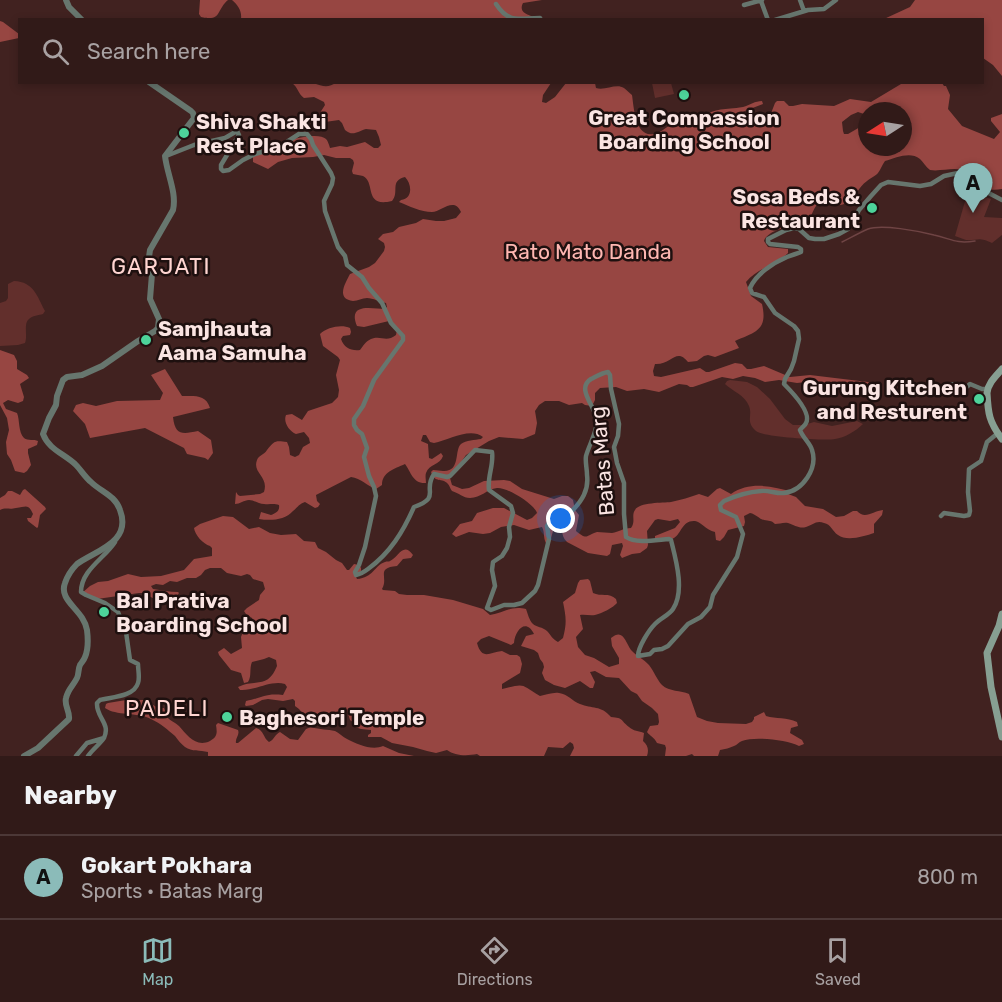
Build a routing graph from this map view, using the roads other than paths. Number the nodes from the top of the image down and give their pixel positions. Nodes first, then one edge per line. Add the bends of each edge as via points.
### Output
1 (66, 0) edge
2 (761, 0) edge
3 (800, 0) edge
4 (836, 0) edge
5 (496, 4) dead end
6 (744, 5) dead end
7 (804, 10) junction
8 (80, 18) edge
9 (510, 18) edge
10 (767, 18) edge
11 (781, 18) edge
12 (152, 84) edge
13 (165, 156) junction
14 (1002, 200) edge
15 (1002, 369) edge
16 (987, 389) junction
17 (929, 392) dead end
18 (1000, 436) edge
19 (941, 516) dead end
20 (119, 536) junction
21 (1002, 614) edge
22 (1002, 737) edge
23 (104, 738) junction
24 (24, 756) edge
25 (76, 756) edge
26 (88, 756) edge

1 - 8 street
2 - 6 street
2 - 10 street
3 - 7 street
4 - 7 street via 825,9
5 - 9 street
7 - 11 street
12 - 13 street via 194,117
13 - 14 street, Batas Marg via 237,131 239,135 220,165 226,171 299,134 307,134 333,178 324,201 338,247 347,265 362,277 403,336 354,419 367,448 364,457 376,496 356,575 386,554 414,507 430,499 429,485 434,474 450,476 475,450 492,452 489,490 511,506 513,513 507,548 494,562 495,586 487,608 522,603 538,585 549,522 560,510 571,512 584,497 588,483 586,456 597,424 586,397 586,385 608,372 619,423 614,447 624,483 626,537 671,540 678,567 679,592 673,609 654,625 638,656 668,645 710,607 713,595 737,557 743,534 736,517 721,510 720,505 758,491 789,492 806,480 812,469 812,450 800,430 807,415 784,384 794,361 798,331 750,288 770,266 801,249 770,244 768,238 794,228 815,239 839,234 848,229 871,196 888,182 920,186 964,173 979,188
13 - 20 street via 174,205 149,255 150,299 159,326 102,366 63,380 43,433 48,444 73,462 119,507
15 - 16 main road
16 - 17 street via 970,384 960,391 955,384 944,392 941,387 934,394
16 - 18 main road via 989,414
18 - 19 street via 987,442 981,461 969,469 969,515
20 - 23 street via 81,586 81,592 118,612 130,660 138,664 139,681 132,692 97,703 106,729
20 - 24 street via 76,565 65,583 64,595 86,624 86,652 77,679 68,689 65,702 69,719
21 - 22 main road via 987,654
23 - 25 street via 87,743
23 - 26 street

